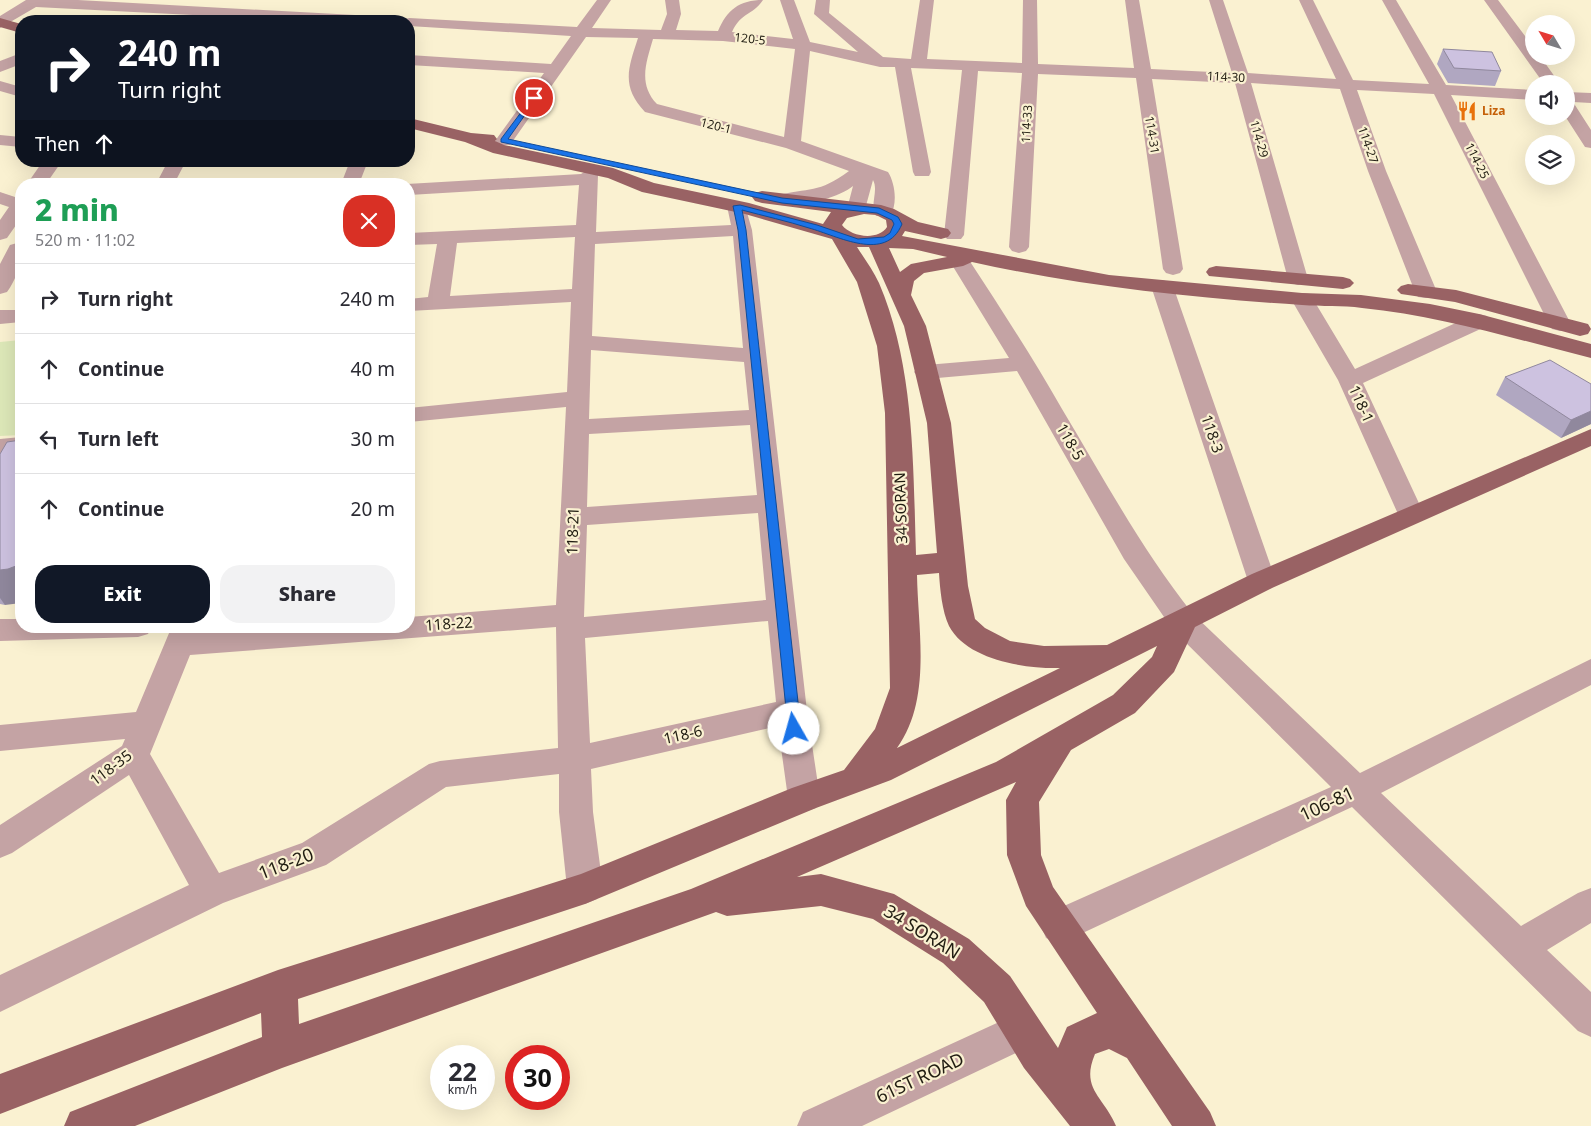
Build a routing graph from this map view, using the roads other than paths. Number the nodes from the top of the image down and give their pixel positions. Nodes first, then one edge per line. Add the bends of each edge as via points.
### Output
1 (186, 0) edge
2 (604, 0) edge
3 (672, 0) edge
4 (729, 0) edge
5 (756, 0) edge
6 (928, 0) edge
7 (1030, 0) edge
8 (1132, 0) edge
9 (1216, 0) edge
10 (1306, 0) edge
11 (1389, 0) edge
12 (1491, 0) edge
13 (35, 1) edge
14 (787, 2) edge
15 (822, 7) edge
16 (173, 10) junction
17 (167, 15) edge
18 (229, 15) edge
19 (732, 16) junction
20 (1, 22) edge
21 (415, 22) edge
22 (15, 27) edge
23 (580, 32) junction
24 (647, 34) junction
25 (667, 34) junction
26 (723, 36) junction
27 (0, 38) edge
28 (15, 43) edge
29 (803, 45) junction
30 (415, 60) edge
31 (15, 61) edge
32 (880, 62) junction
33 (910, 63) junction
34 (970, 66) junction
35 (0, 68) edge
36 (554, 69) junction
37 (1030, 69) junction
38 (1143, 74) junction
39 (1545, 75) edge
40 (1242, 78) junction
41 (1347, 84) junction
42 (0, 86) edge
43 (1440, 89) junction
44 (15, 90) edge
45 (1525, 94) edge
46 (1575, 97) edge
47 (1591, 98) edge
48 (1575, 119) edge
49 (415, 124) edge
50 (471, 138) junction
51 (0, 140) edge
52 (15, 141) edge
53 (504, 141) junction
54 (1591, 143) edge
55 (792, 144) junction
56 (49, 167) edge
57 (860, 169) junction
58 (922, 172) dead end
59 (637, 176) junction
60 (40, 178) edge
61 (415, 189) edge
62 (0, 198) edge
63 (782, 200) junction
64 (15, 203) edge
65 (857, 209) junction
66 (15, 213) edge
67 (889, 215) junction
68 (739, 218) junction
69 (0, 234) edge
70 (585, 235) junction
71 (840, 235) junction
72 (954, 235) junction
73 (448, 238) junction
74 (415, 239) edge
75 (878, 241) junction
76 (1019, 247) junction
77 (13, 249) edge
78 (970, 259) junction
79 (1168, 278) junction
80 (0, 288) edge
81 (1300, 289) junction
82 (1426, 292) junction
83 (582, 296) junction
84 (900, 296) junction
85 (438, 304) junction
86 (415, 305) edge
87 (15, 316) edge
88 (0, 317) edge
89 (1479, 321) junction
90 (1560, 324) junction
91 (1591, 332) edge
92 (580, 342) junction
93 (1591, 351) edge
94 (756, 356) junction
95 (1024, 364) junction
96 (926, 372) junction
97 (1350, 380) junction
98 (579, 398) junction
99 (415, 414) edge
100 (763, 417) junction
101 (577, 427) junction
102 (1591, 437) edge
103 (12, 446) edge
104 (0, 468) edge
105 (772, 503) junction
106 (1411, 514) junction
107 (573, 518) junction
108 (952, 562) junction
109 (902, 566) junction
110 (1262, 581) junction
111 (782, 610) junction
112 (570, 622) junction
113 (1183, 622) junction
114 (415, 627) edge
115 (0, 630) edge
116 (15, 630) edge
117 (243, 633) edge
118 (183, 635) edge
119 (1114, 656) junction
120 (1591, 672) edge
121 (792, 711) junction
122 (146, 724) junction
123 (0, 738) edge
124 (1060, 741) junction
125 (134, 755) junction
126 (575, 760) junction
127 (856, 780) junction
128 (1355, 791) junction
129 (804, 798) junction
130 (0, 843) edge
131 (585, 888) junction
132 (211, 892) junction
133 (698, 903) junction
134 (1591, 904) edge
135 (1059, 926) junction
136 (1518, 947) junction
137 (278, 988) junction
138 (0, 994) edge
139 (1591, 1018) edge
140 (1022, 1030) junction
141 (1141, 1045) junction
142 (282, 1049) junction
143 (0, 1094) edge
144 (1084, 1112) edge
145 (84, 1126) edge
146 (817, 1126) edge
147 (1196, 1126) edge

1 - 16 street
2 - 23 street
3 - 25 street via 674,14
4 - 19 street via 725,9
5 - 19 street
6 - 33 street
7 - 37 street, 114-33
8 - 38 street, 114-31
9 - 40 street, 114-29
10 - 41 street, 114-27
11 - 43 street, 114-25
12 - 39 street
13 - 16 street
13 - 20 street
14 - 15 street
14 - 29 street
15 - 32 street
16 - 17 street
16 - 18 street
19 - 26 street
20 - 22 main road
21 - 23 street, 120-5
23 - 24 street, 120-5
23 - 36 street
24 - 25 street, 120-5
24 - 55 street, 120-1 via 636,72 636,89 640,99 651,108
25 - 26 street, 120-5
26 - 29 street, 120-5
27 - 28 main road
29 - 32 street, 120-5
29 - 55 street
30 - 36 street
31 - 35 street
32 - 33 street, 120-5
33 - 34 street, 114-30
33 - 58 street
34 - 37 street, 114-30
34 - 72 street
36 - 53 street
37 - 38 street, 114-30
37 - 76 street, 114-33
38 - 40 street, 114-30
38 - 79 street, 114-31
40 - 41 street, 114-30
40 - 81 street, 114-29
41 - 43 street, 114-30
41 - 82 street, 114-27 via 1377,171
42 - 44 street
43 - 45 street, 114-30
43 - 90 street, 114-25
46 - 47 street
48 - 54 street
49 - 50 main road
50 - 53 main road
50 - 59 main road via 499,149 613,174
51 - 52 street
53 - 59 main road
55 - 57 street, 120-1
56 - 60 street
57 - 63 street via 840,186 825,193
57 - 65 street via 865,175
57 - 67 street, 120-1 via 882,176
59 - 63 main road
59 - 68 main road via 649,188
61 - 70 street, 118-21 via 589,177
62 - 64 street
63 - 65 main road
65 - 67 main road
65 - 71 main road via 838,215 834,220 834,231
66 - 69 street
67 - 72 main road via 911,226
67 - 75 main road via 898,224 897,230
68 - 70 street
68 - 71 main road
68 - 94 street
70 - 73 street
70 - 83 street, 118-21
71 - 75 main road via 857,241
71 - 109 main road, 34 SORAN via 868,282 888,346 897,413
72 - 76 main road
73 - 74 street
73 - 85 street
75 - 78 main road via 913,243
75 - 84 main road
76 - 79 main road via 1113,263
77 - 80 street
78 - 79 main road via 1109,281
78 - 84 main road via 918,268 904,279
78 - 95 street, 118-5
79 - 81 main road
79 - 110 street, 118-3
81 - 82 main road
81 - 89 main road
81 - 97 street, 118-1
82 - 90 main road via 1456,296
83 - 85 street
83 - 92 street, 118-21
84 - 96 main road via 915,326
85 - 86 street
87 - 88 street
89 - 93 main road
89 - 97 street
90 - 91 main road
92 - 94 street
92 - 98 street, 118-21
94 - 100 street
95 - 96 street
95 - 113 street, 118-5 via 1156,590
96 - 108 main road via 939,423
97 - 106 street, 118-1
98 - 99 street
98 - 101 street, 118-21
100 - 101 street
100 - 105 street
101 - 107 street, 118-21
102 - 106 main road
103 - 104 street
105 - 107 street
105 - 111 street
106 - 110 main road
107 - 112 street, 118-21
108 - 109 main road
108 - 119 main road via 962,623 975,636 1004,651 1044,657
109 - 127 main road, 34 SORAN via 905,688 889,734
110 - 113 main road
111 - 112 street, 118-22
111 - 121 street
112 - 114 street, 118-22
112 - 126 street, 118-21
113 - 119 main road
113 - 124 main road via 1163,664 1124,704
113 - 128 street, 118-5
115 - 116 street
117 - 118 street, 118-22
118 - 122 street, 118-35
119 - 127 main road
120 - 128 street, 106-81
121 - 126 street, 118-6
121 - 129 street
122 - 123 street
122 - 125 street, 118-35
124 - 133 main road via 1007,771
124 - 135 main road via 1022,800 1024,855 1038,895
125 - 130 street, 118-35
125 - 132 street
126 - 131 street, 118-21 via 576,812
126 - 132 street, 118-20 via 440,774 314,854
127 - 129 main road
128 - 135 street, 106-81
128 - 136 street, 118-5
129 - 131 main road
131 - 137 main road
132 - 138 street, 118-20
133 - 140 main road, 34 SORAN via 821,890 881,905 956,951 998,989
133 - 142 main road
134 - 136 street
135 - 141 main road
136 - 139 street, 118-5
137 - 142 main road
137 - 143 main road
140 - 144 main road, 34 SORAN
140 - 146 street, 61ST ROAD
141 - 144 main road via 1111,1030 1096,1032 1081,1041 1070,1067
141 - 147 main road
142 - 145 main road

